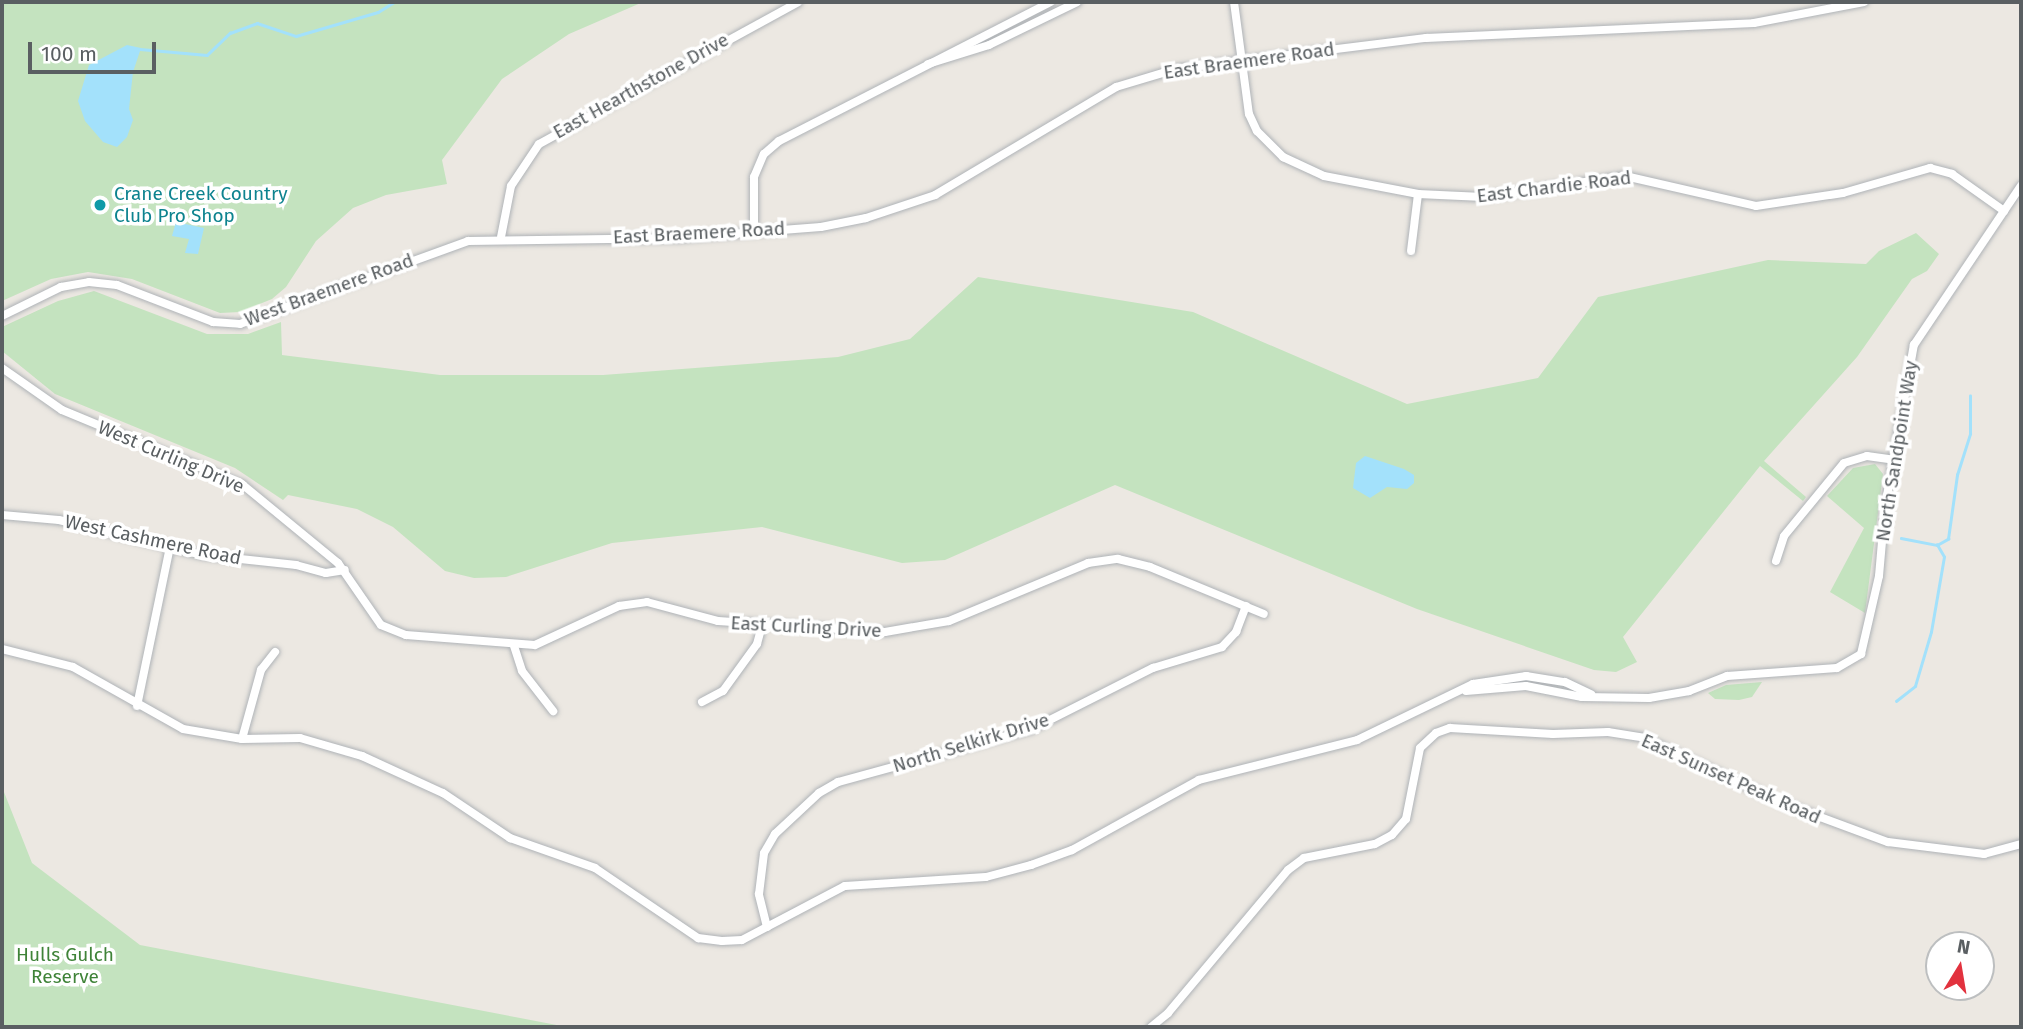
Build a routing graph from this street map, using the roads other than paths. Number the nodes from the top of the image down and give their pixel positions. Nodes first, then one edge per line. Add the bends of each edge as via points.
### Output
1 (798, 2) edge
2 (1051, 2) edge
3 (1077, 2) edge
4 (1234, 2) edge
5 (1864, 2) edge
6 (1242, 60) junction
7 (928, 64) junction
8 (2021, 186) edge
9 (1418, 194) junction
10 (2004, 211) junction
11 (754, 233) junction
12 (501, 237) junction
13 (1411, 251) dead end
14 (2, 316) edge
15 (2, 368) edge
16 (1894, 460) junction
17 (2, 515) edge
18 (170, 547) junction
19 (1776, 561) dead end
20 (345, 570) junction
21 (1246, 606) junction
22 (1264, 614) dead end
23 (381, 625) joint
24 (762, 625) junction
25 (514, 646) junction
26 (2, 649) edge
27 (275, 652) dead end
28 (702, 702) dead end
29 (137, 706) junction
30 (553, 711) dead end
31 (243, 738) junction
32 (2021, 844) edge
33 (767, 927) junction
34 (1151, 1027) edge

1 - 12 street, East Hearthstone Drive via 539,144 511,187
2 - 7 street
3 - 7 street via 989,45
4 - 6 street, East Chardie Road
5 - 6 street, East Braemere Road via 1754,23 1484,33
6 - 9 street, East Chardie Road via 1249,114 1257,131 1283,158 1324,176
6 - 11 street, East Braemere Road via 1176,69 1116,87 935,195 896,210 821,227
7 - 11 street via 795,132 765,154 751,196
8 - 10 street, North Sandpoint Way
9 - 10 street, East Chardie Road via 1483,197 1625,176 1756,206 1843,193 1930,168 1952,174
9 - 13 street
10 - 16 street, North Sandpoint Way via 1917,338
11 - 12 street, East Braemere Road via 679,238
12 - 14 street, West Braemere Road via 442,248 240,324 213,322 117,285 89,282 61,288
15 - 20 street, West Curling Drive via 62,410 243,485
16 - 19 street via 1867,456 1844,463 1784,536
16 - 33 street, North Sandpoint Way via 1866,647 1855,660 1837,668 1727,676 1689,691 1649,698 1591,694 1565,681 1526,676 1473,684 1357,740 1199,780 1072,850 1031,865 986,877 845,886
17 - 18 street, West Cashmere Road via 59,520
18 - 20 street, West Cashmere Road via 326,573
18 - 29 street
20 - 23 street, West Curling Drive
21 - 22 street, East Curling Drive
21 - 24 street, East Curling Drive via 1150,567 1118,559 1088,564 979,612 920,628 854,632
21 - 33 street, North Selkirk Drive via 1236,632 1222,647 1153,668 1032,729 838,782 819,793 775,834 764,853 759,894
23 - 25 street, East Curling Drive via 406,635
24 - 25 street, East Curling Drive via 702,618 660,604 639,603 608,610 561,636
24 - 28 street via 757,644 723,691
25 - 30 street via 522,671
26 - 29 street via 73,667
27 - 31 street via 261,670
29 - 31 street via 183,729
31 - 33 street via 300,738 362,756 443,793 510,838 596,868 698,938 742,940
32 - 34 street, East Sunset Peak Road via 1984,854 1888,842 1785,804 1644,738 1608,732 1553,734 1464,727 1436,733 1420,748 1406,819 1392,835 1376,844 1304,858 1287,870 1177,1003

